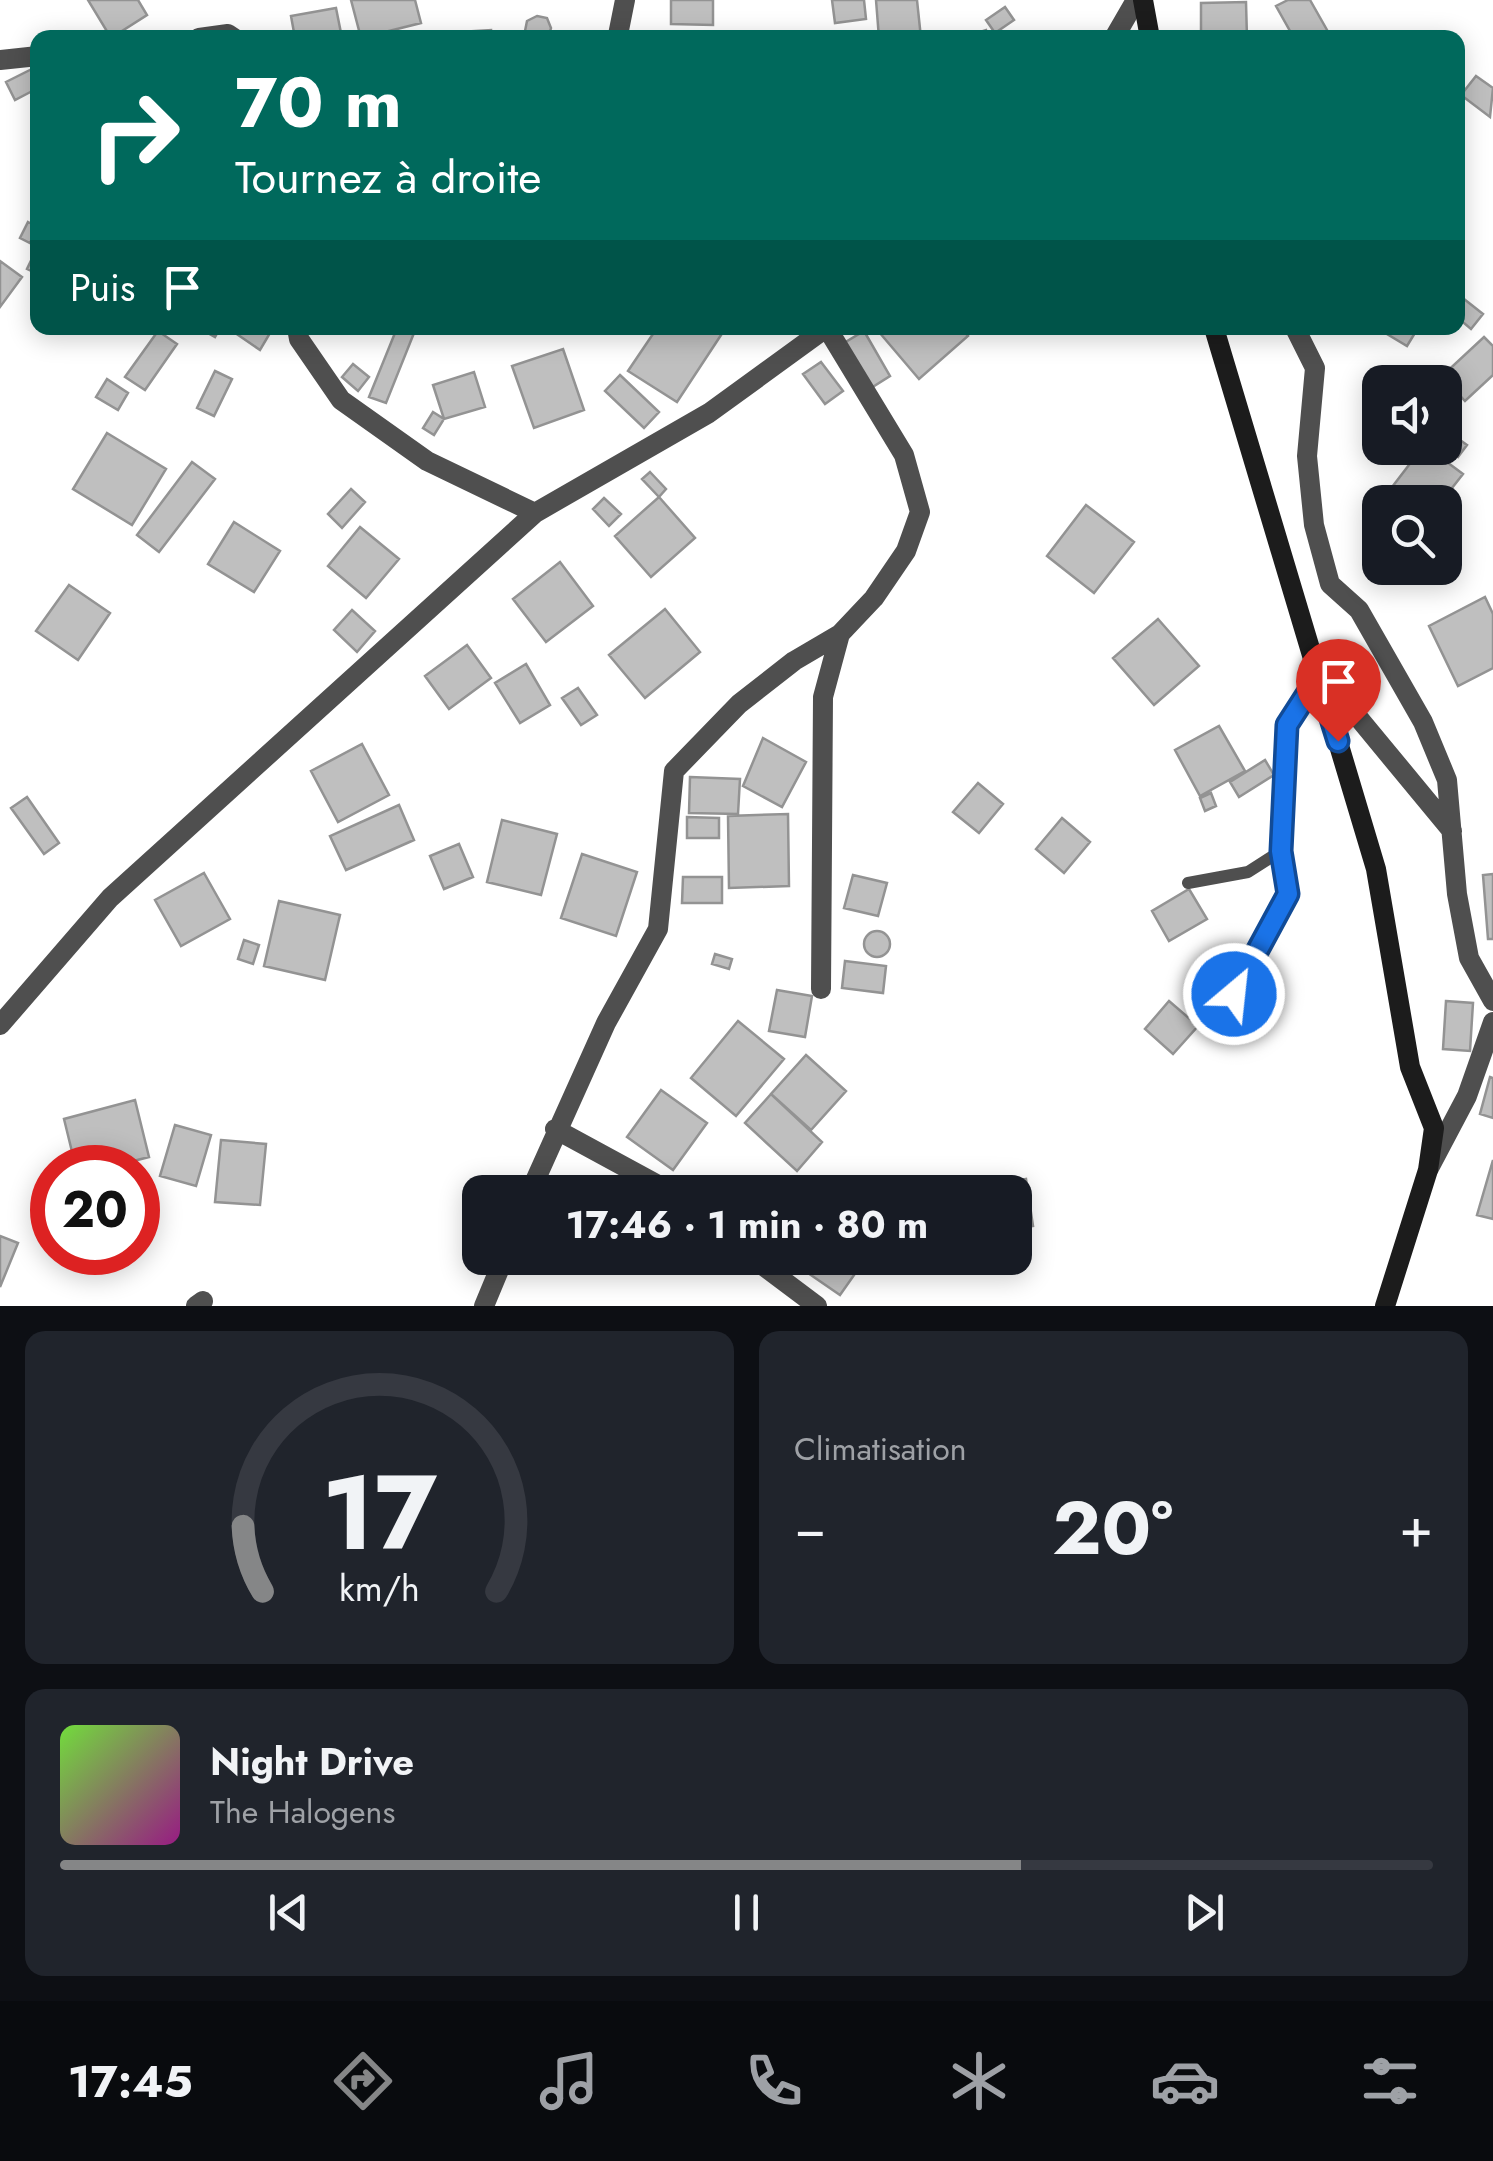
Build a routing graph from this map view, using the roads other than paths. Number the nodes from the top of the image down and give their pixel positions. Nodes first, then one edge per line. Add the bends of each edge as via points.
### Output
1 (625, 0) edge
2 (1136, 0) edge
3 (1143, 0) edge
4 (619, 30) edge
5 (1119, 30) edge
6 (1149, 30) edge
7 (30, 57) edge
8 (0, 60) edge
9 (298, 335) edge
10 (817, 335) edge
11 (831, 335) edge
12 (1216, 335) edge
13 (1298, 335) edge
14 (535, 513) junction
15 (840, 634) junction
16 (1318, 677) junction
17 (1328, 709) junction
18 (1454, 832) junction
19 (1281, 851) junction
20 (1188, 883) dead end
21 (821, 989) dead end
22 (1234, 994) dead end
23 (1493, 1001) edge
24 (1493, 1022) edge
25 (0, 1025) edge
26 (556, 1129) junction
27 (1428, 1170) junction
28 (537, 1175) edge
29 (640, 1175) edge
30 (497, 1275) edge
31 (776, 1275) edge
32 (484, 1306) edge
33 (817, 1306) edge
34 (1385, 1306) edge

1 - 4 street
2 - 5 street
3 - 6 main road
7 - 8 street
9 - 14 street via 341,400 427,461
10 - 14 street via 709,413
11 - 15 street via 904,455 920,512 906,551
12 - 16 main road
13 - 18 street via 1315,368 1307,456 1314,525 1330,584 1360,610 1423,722 1447,780
14 - 25 street via 110,898
15 - 21 street via 823,697
15 - 26 street via 739,704 674,771 658,929
16 - 17 main road
16 - 19 lane via 1287,725
17 - 18 street via 1356,716
17 - 27 main road via 1376,869 1410,1067 1434,1128
18 - 23 street via 1469,958
19 - 20 lane via 1248,872
19 - 22 lane via 1288,894
24 - 27 street via 1467,1096
26 - 28 street
26 - 29 street
27 - 34 main road
30 - 32 street
31 - 33 street

